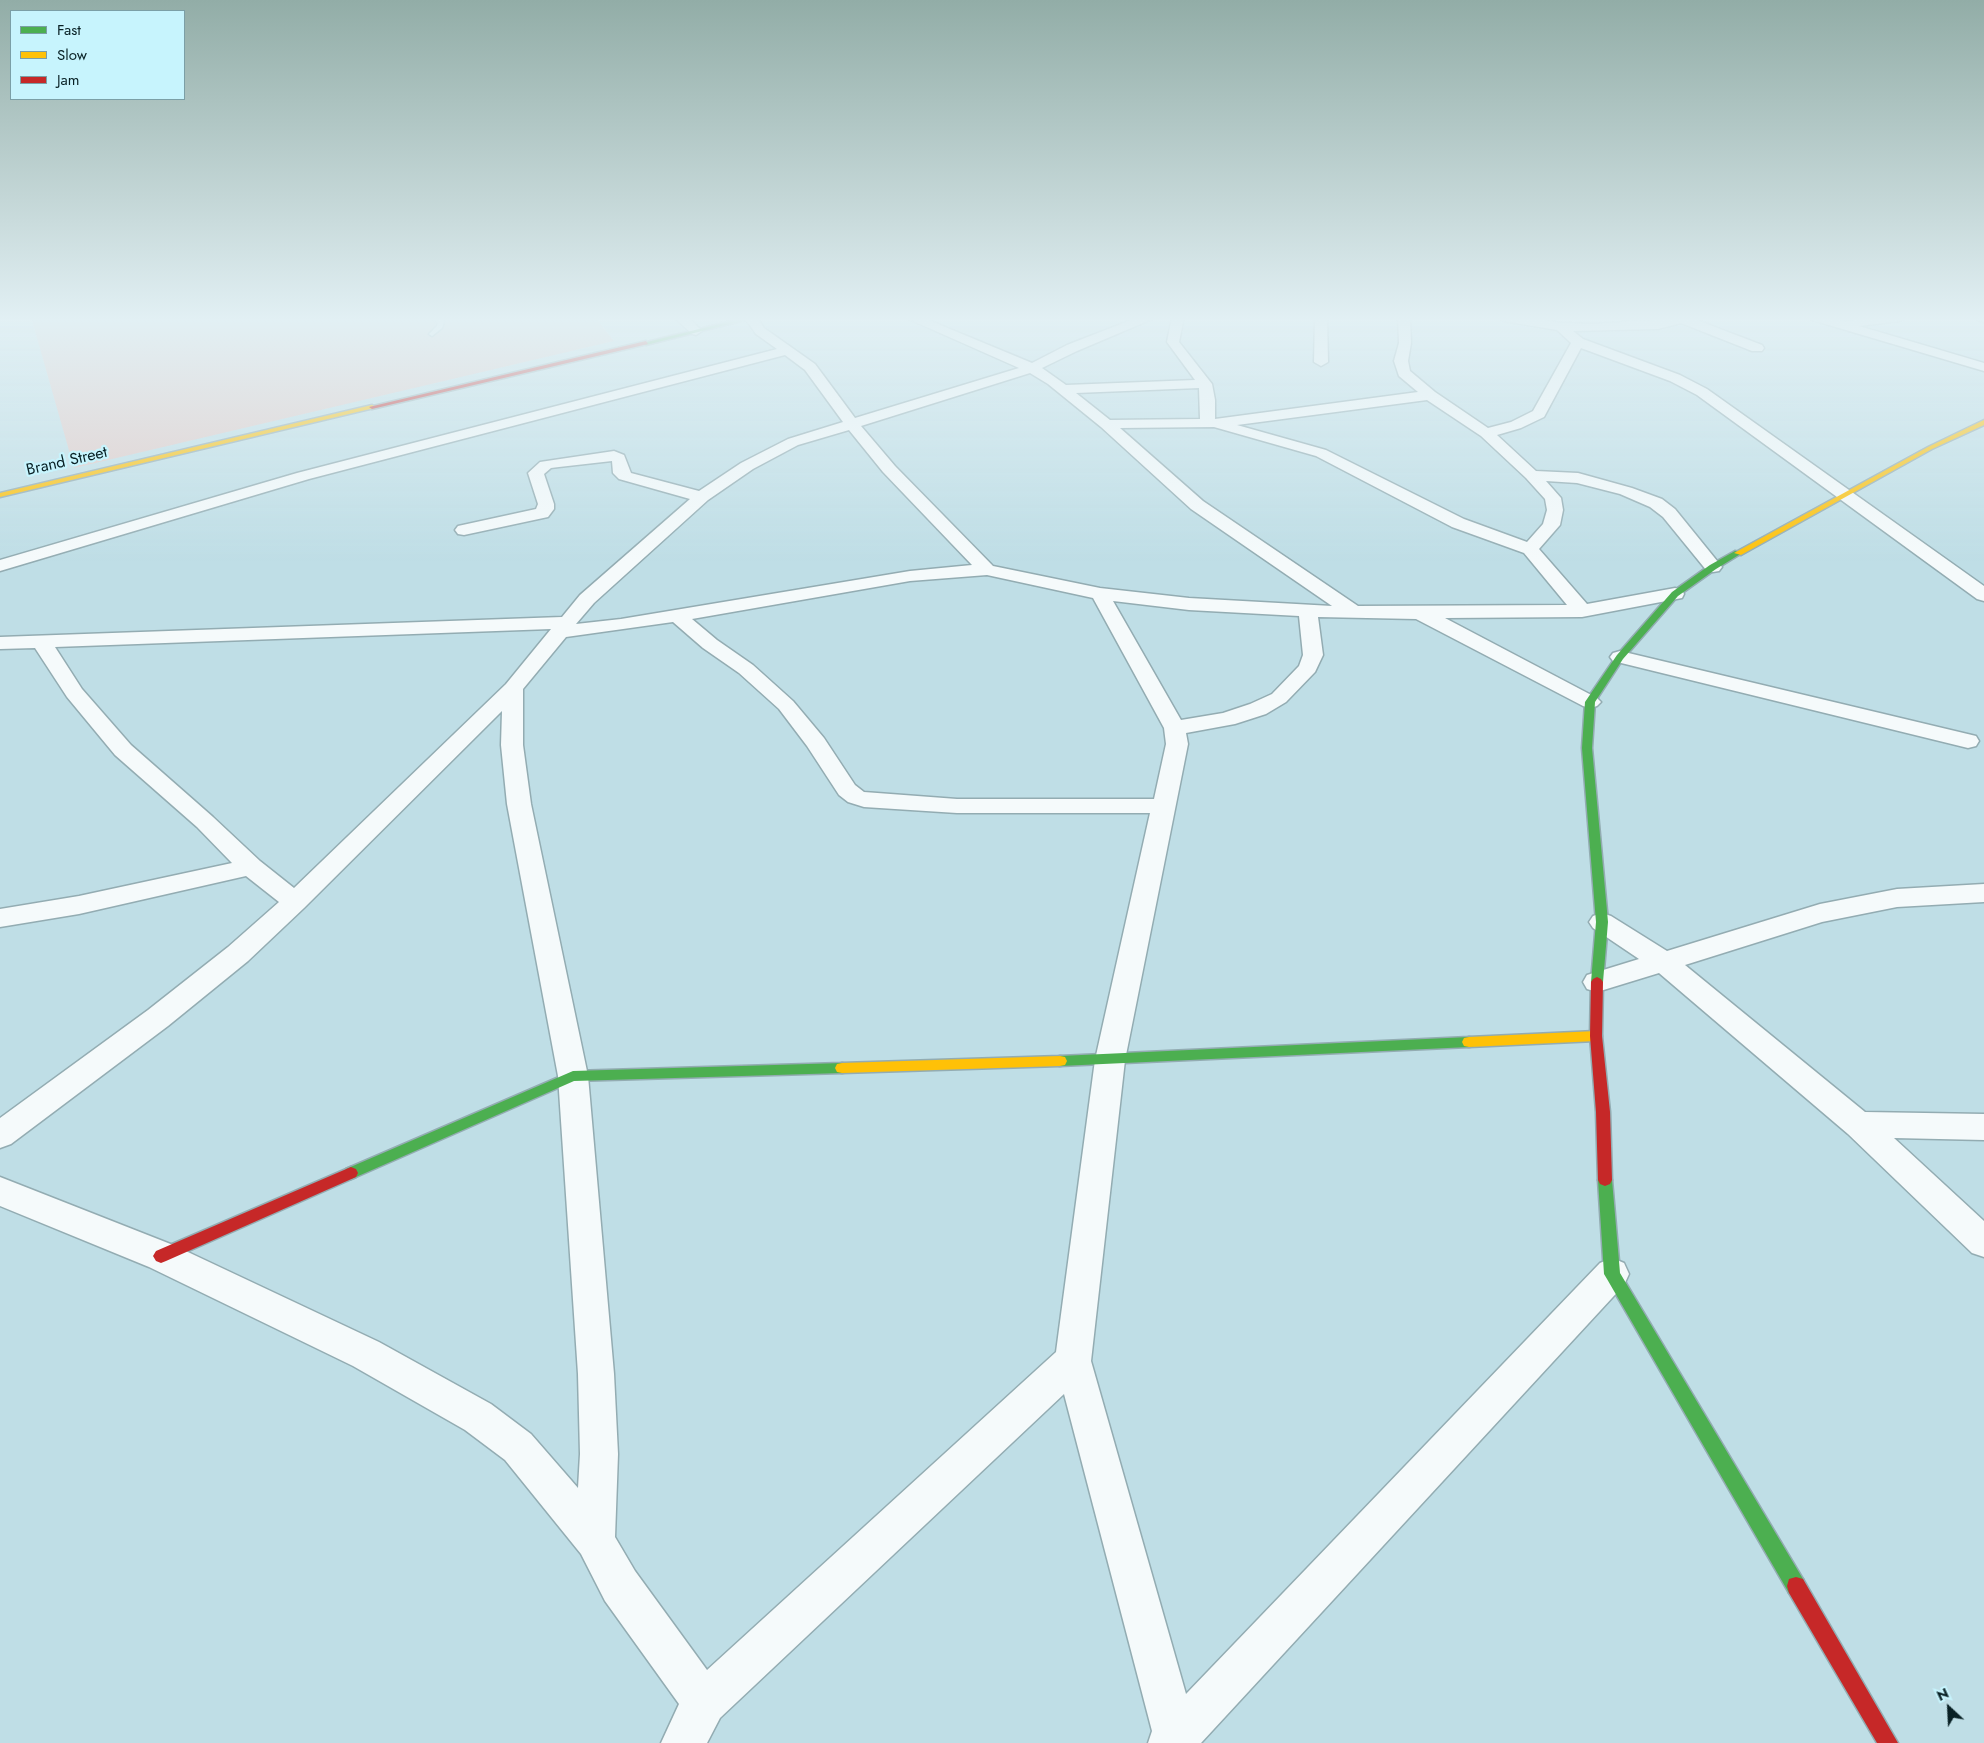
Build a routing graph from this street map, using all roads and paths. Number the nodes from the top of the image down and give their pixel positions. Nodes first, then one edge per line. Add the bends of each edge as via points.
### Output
1 (410, 398) edge
2 (603, 398) edge
3 (833, 398) edge
4 (932, 398) edge
5 (1075, 398) edge
6 (1208, 398) edge
7 (1404, 398) edge
8 (1435, 398) edge
9 (1547, 398) edge
10 (1708, 398) edge
11 (1984, 422) edge
12 (851, 423) junction
13 (1211, 423) junction
14 (1106, 424) junction
15 (1486, 434) junction
16 (1532, 475) junction
17 (0, 495) edge
18 (1846, 496) junction
19 (702, 497) junction
20 (464, 530) dead end
21 (1530, 549) junction
22 (0, 566) edge
23 (1713, 567) junction
24 (986, 570) junction
25 (1100, 594) junction
26 (1675, 594) junction
27 (1984, 595) edge
28 (1308, 611) junction
29 (1352, 611) junction
30 (1582, 611) junction
31 (1420, 613) junction
32 (676, 615) junction
33 (563, 627) junction
34 (41, 641) junction
35 (0, 643) edge
36 (1620, 657) junction
37 (513, 688) junction
38 (1590, 702) junction
39 (1175, 728) junction
40 (1979, 745) edge
41 (1163, 806) junction
42 (251, 867) junction
43 (1984, 893) edge
44 (295, 902) junction
45 (0, 918) edge
46 (1602, 922) junction
47 (1664, 962) junction
48 (1597, 982) junction
49 (1596, 1036) junction
50 (1110, 1060) junction
51 (573, 1076) junction
52 (1859, 1125) junction
53 (1984, 1127) edge
54 (0, 1135) edge
55 (0, 1191) edge
56 (1984, 1242) edge
57 (161, 1256) junction
58 (1612, 1274) junction
59 (1073, 1361) junction
60 (595, 1540) junction
61 (704, 1702) junction
62 (1175, 1741) edge
63 (684, 1743) edge
64 (1888, 1743) edge

1 - 17 street, Brand Street
2 - 22 street via 313,474
3 - 12 street
4 - 12 street
5 - 14 street
6 - 13 street
7 - 13 street
8 - 15 street
9 - 15 street via 1539,414
10 - 18 street
11 - 18 street via 1930,448
12 - 19 street via 770,453
12 - 24 street via 889,469
13 - 14 street
13 - 21 street via 1321,453 1458,523
14 - 29 street via 1197,505
15 - 16 street
16 - 21 street via 1552,498 1555,510 1551,525
16 - 23 street via 1578,478 1618,488 1656,503 1669,513
18 - 23 street
18 - 27 street
19 - 20 street via 625,476 621,473 620,460 614,456 559,462 546,465 536,473 546,504 542,513
19 - 33 street via 616,572
21 - 30 street
23 - 26 street
24 - 25 street
24 - 32 street via 910,576
25 - 28 street via 1189,604
25 - 39 street
26 - 30 street
26 - 36 street
28 - 29 street
28 - 39 street via 1313,655 1308,668 1289,690 1258,709 1227,719
29 - 31 street
30 - 31 street
31 - 38 street
32 - 33 street via 622,625
32 - 41 street via 786,705 847,790 856,797 957,806
33 - 34 street
33 - 37 street
34 - 35 street
34 - 42 street via 74,693 123,750
36 - 38 street
36 - 40 street
37 - 44 street
37 - 51 street via 512,745 518,804
38 - 46 street via 1587,748
39 - 41 street via 1177,744
41 - 50 street
42 - 44 street
42 - 45 street via 79,905
43 - 47 street via 1897,898 1820,913
44 - 54 street via 238,954 158,1018
46 - 47 street
46 - 48 street
47 - 48 street
47 - 52 street
48 - 49 street
49 - 50 street
49 - 58 street
50 - 51 street
50 - 59 street
51 - 57 street
51 - 60 street via 596,1384 599,1454
52 - 53 street
52 - 56 street
55 - 57 street
57 - 60 street via 366,1354 478,1417 518,1447
58 - 62 street
58 - 64 street
59 - 61 street
59 - 62 street
60 - 61 street via 620,1586
61 - 63 street

